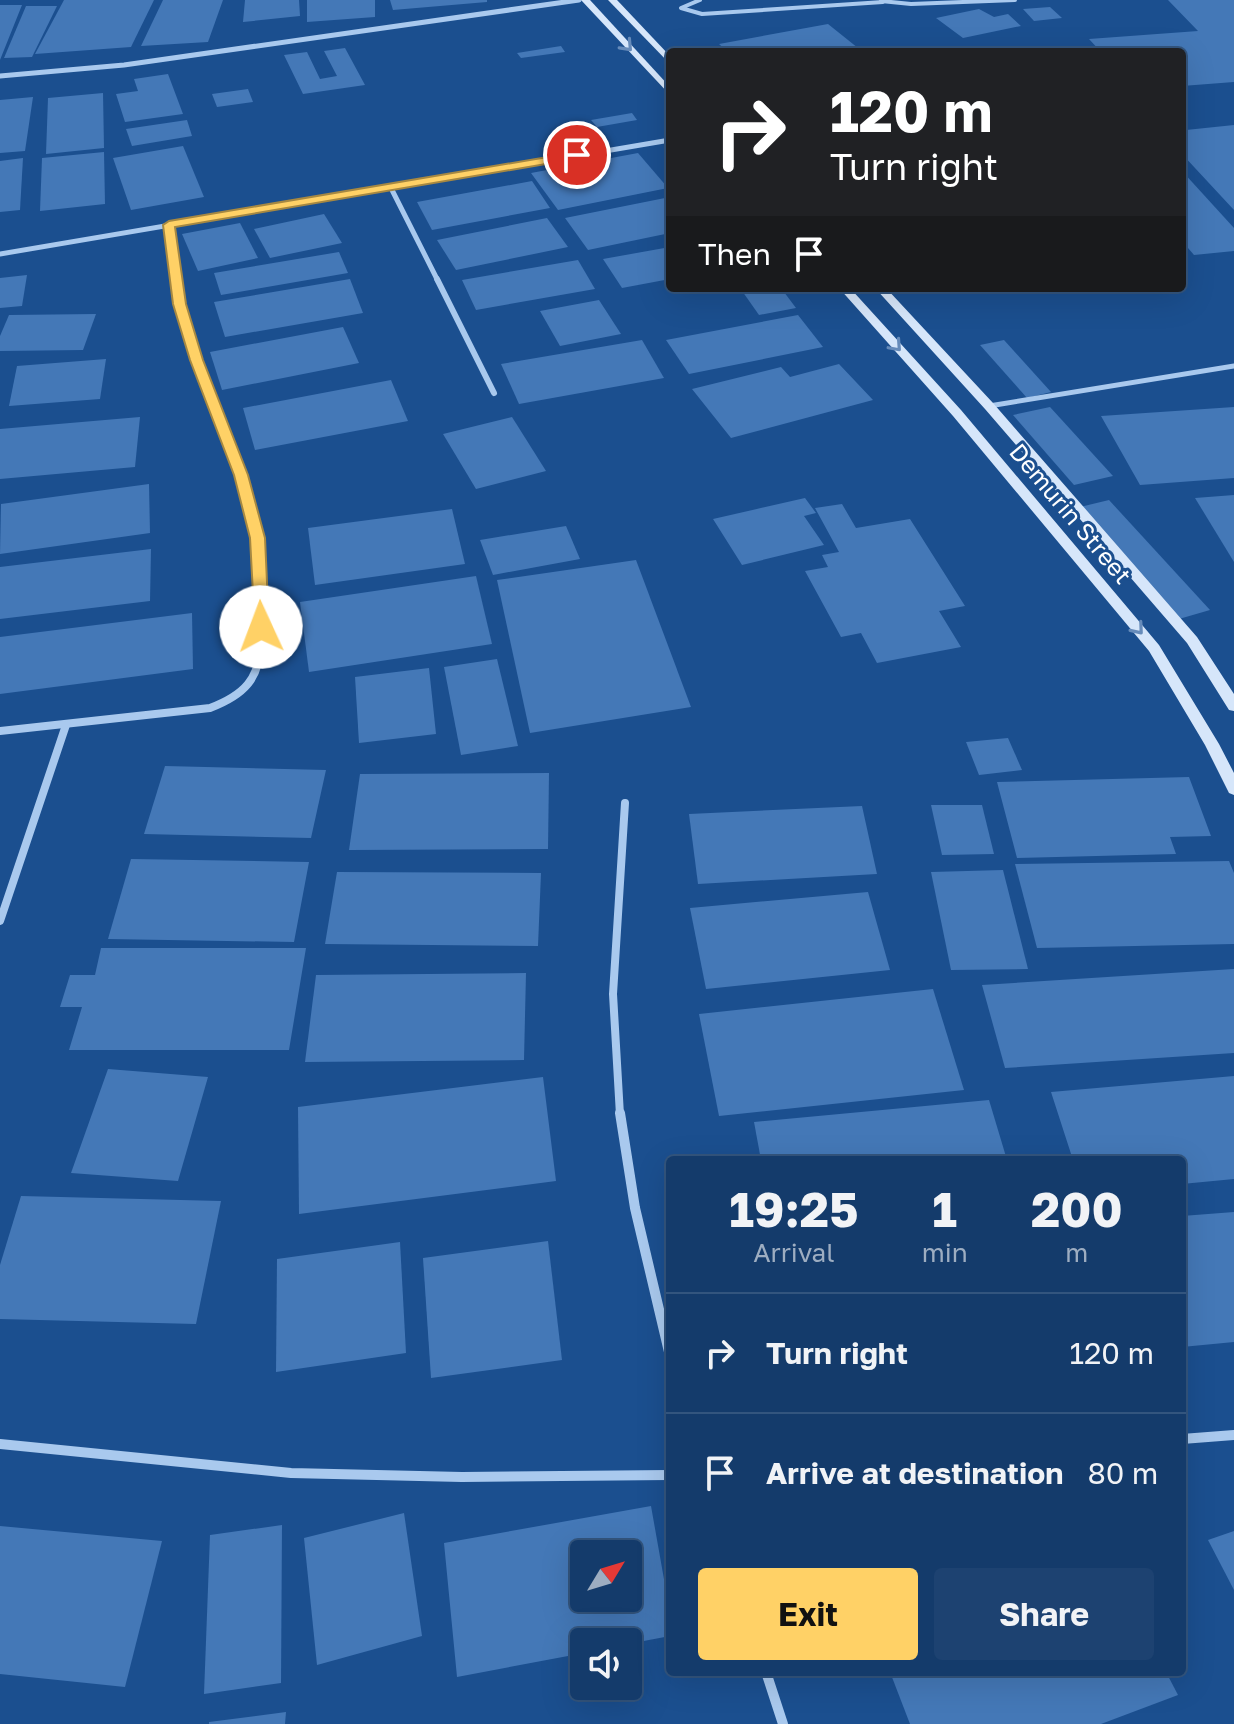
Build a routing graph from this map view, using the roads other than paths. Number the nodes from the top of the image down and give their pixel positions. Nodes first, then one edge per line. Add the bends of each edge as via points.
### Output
1 (582, 0) edge
2 (612, 0) edge
3 (700, 0) edge
4 (1015, 0) edge
5 (880, 1) edge
6 (666, 57) edge
7 (0, 76) edge
8 (666, 88) edge
9 (666, 141) edge
10 (390, 186) junction
11 (169, 225) junction
12 (0, 254) edge
13 (848, 292) edge
14 (884, 292) edge
15 (1234, 366) edge
16 (494, 393) dead end
17 (989, 406) junction
18 (1234, 706) edge
19 (66, 725) junction
20 (0, 731) edge
21 (1234, 789) edge
22 (625, 803) dead end
23 (0, 921) edge
24 (666, 1340) edge
25 (1234, 1435) edge
26 (1186, 1439) edge
27 (0, 1444) edge
28 (666, 1475) edge
29 (767, 1676) edge
30 (783, 1724) edge

1 - 7 street via 139,63
1 -> 8 street
2 - 6 street
3 - 5 lane via 681,8 702,14
4 - 5 lane
9 - 10 street
10 - 11 street
10 - 16 street
11 - 12 street
11 - 19 street via 180,304 241,475 257,538 262,657 255,679 237,701
13 -> 21 street, Demurin Street via 1154,648
14 - 17 street, Demurin Street
15 - 17 lane
17 - 18 street, Demurin Street via 1192,640
19 - 20 street
19 - 23 street
22 - 24 street via 613,931 615,1059 638,1232
25 - 26 street
27 - 28 street via 291,1473
29 - 30 street

